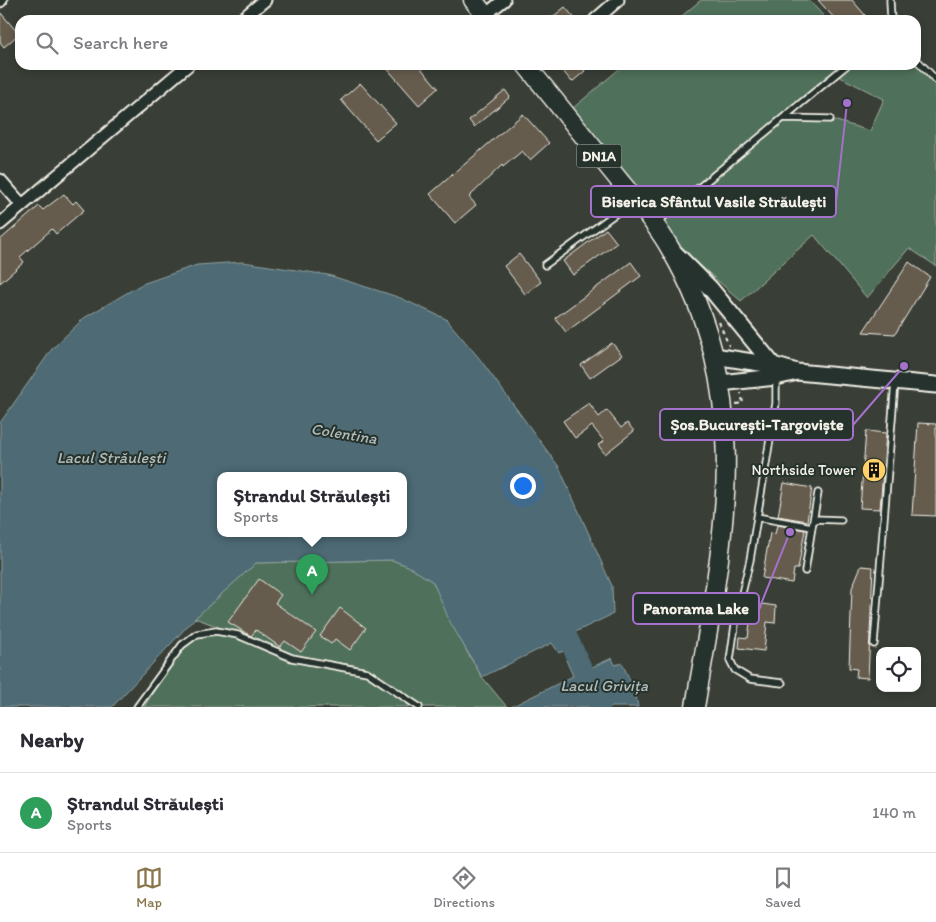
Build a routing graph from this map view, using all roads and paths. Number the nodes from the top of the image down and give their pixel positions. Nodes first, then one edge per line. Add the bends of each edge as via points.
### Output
1 (265, 0) edge
2 (472, 0) edge
3 (504, 0) edge
4 (618, 0) edge
5 (890, 0) edge
6 (247, 15) edge
7 (484, 15) edge
8 (490, 15) edge
9 (601, 15) edge
10 (891, 15) edge
11 (921, 64) edge
12 (182, 70) edge
13 (536, 70) edge
14 (842, 70) edge
15 (936, 80) edge
16 (784, 118) junction
17 (830, 119) dead end
18 (0, 180) edge
19 (634, 199) junction
20 (22, 205) junction
21 (0, 224) edge
22 (654, 225) junction
23 (670, 248) junction
24 (545, 265) dead end
25 (719, 300) junction
26 (714, 356) junction
27 (735, 359) junction
28 (774, 371) junction
29 (895, 380) junction
30 (739, 381) junction
31 (720, 383) junction
32 (936, 385) edge
33 (723, 407) junction
34 (818, 493) dead end
35 (757, 517) junction
36 (814, 519) junction
37 (841, 520) dead end
38 (812, 526) junction
39 (805, 571) dead end
40 (874, 644) dead end
41 (782, 683) dead end
42 (137, 707) edge
43 (418, 707) edge
44 (695, 707) edge

1 - 6 street
2 - 7 main road
3 - 8 street
4 - 9 street
5 - 10 lane
11 - 15 lane
12 - 20 street
13 - 19 main road, DN1A
14 - 16 lane
16 - 17 lane
16 - 22 lane
18 - 20 street
19 - 22 main road, DN1A
19 - 24 lane
20 - 21 street
22 - 23 main road, DN1A
23 - 25 main road
23 - 26 main road, DN1A via 701,312
25 - 27 path via 716,314
25 - 28 main road
26 - 27 main road
26 - 31 main road, DN1A
27 - 28 main road
28 - 29 main road
28 - 30 main road
28 - 35 lane via 776,403
29 - 32 main road
29 - 40 lane
30 - 31 main road
30 - 33 path via 743,403
31 - 33 main road, DN1A
33 - 44 main road, DN1A via 727,442 726,496
34 - 36 lane
35 - 38 lane
35 - 41 lane via 730,660 735,670 750,679
36 - 37 lane
36 - 38 lane
38 - 39 lane
42 - 43 lane via 182,644 197,634 216,631 238,634 292,658 367,672

